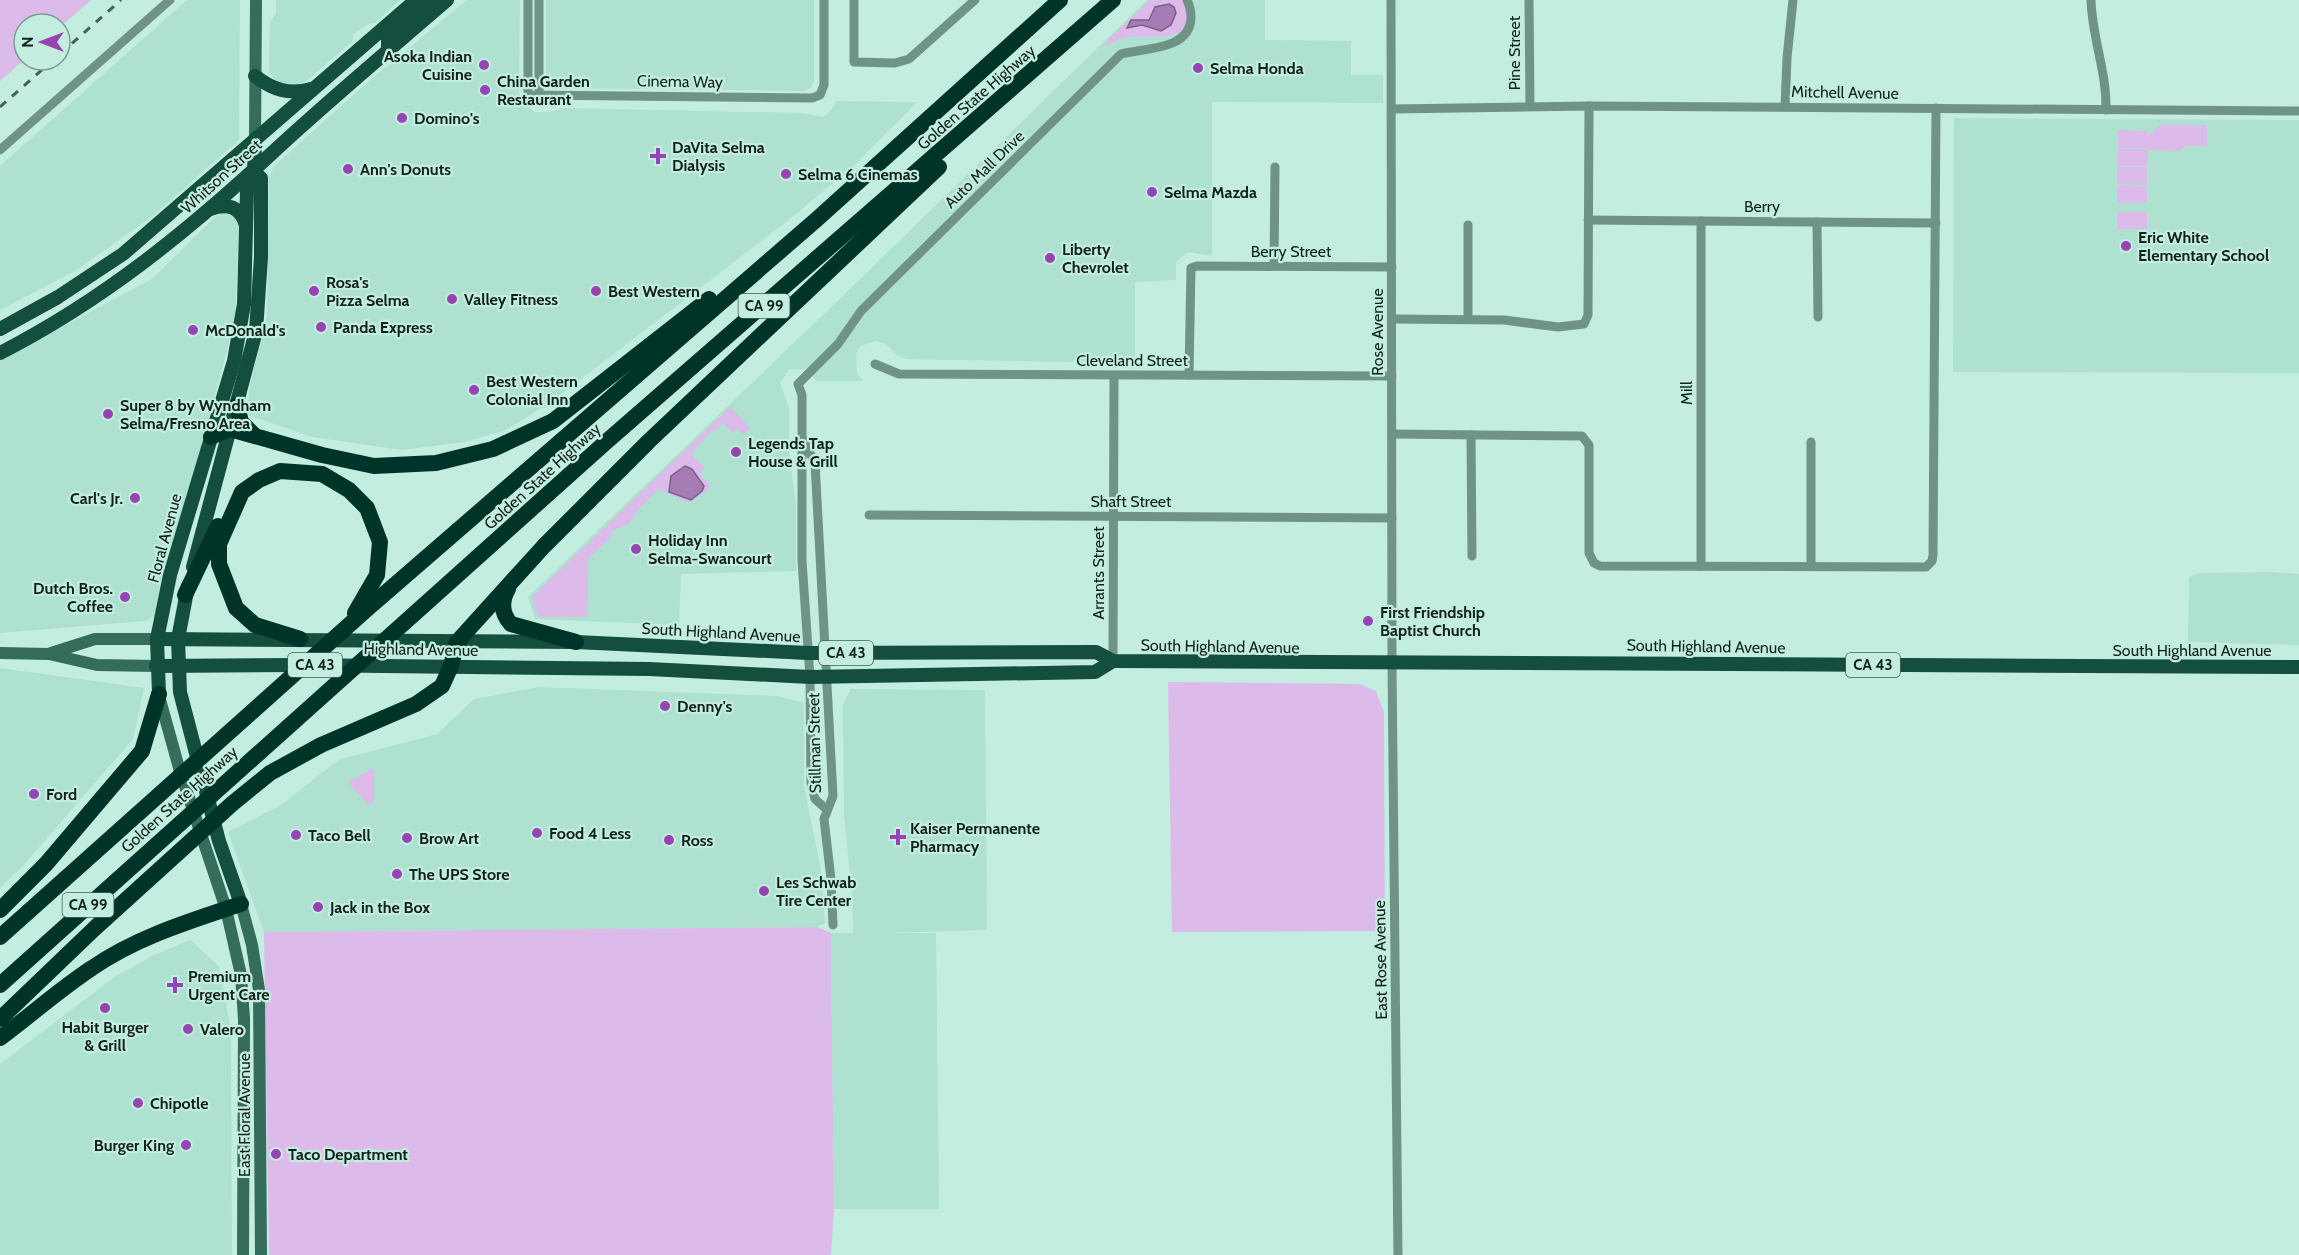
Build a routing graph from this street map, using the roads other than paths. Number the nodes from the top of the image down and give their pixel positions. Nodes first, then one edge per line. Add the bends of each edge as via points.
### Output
1 (170, 0) edge
2 (256, 0) edge
3 (417, 0) edge
4 (430, 0) edge
5 (447, 0) edge
6 (528, 0) edge
7 (539, 0) edge
8 (824, 0) edge
9 (854, 0) edge
10 (975, 0) edge
11 (1060, 0) edge
12 (1113, 0) edge
13 (1187, 0) edge
14 (1391, 0) edge
15 (1529, 0) edge
16 (1793, 0) edge
17 (2091, 0) edge
18 (372, 39) junction
19 (1070, 40) junction
20 (388, 51) junction
21 (255, 76) junction
22 (313, 88) junction
23 (539, 95) junction
24 (326, 106) junction
25 (1530, 106) junction
26 (1589, 106) junction
27 (1785, 106) junction
28 (1936, 108) junction
29 (1392, 109) junction
30 (2106, 110) junction
31 (2299, 111) edge
32 (255, 139) junction
33 (0, 150) edge
34 (1275, 167) dead end
35 (254, 172) junction
36 (210, 209) junction
37 (816, 220) junction
38 (1588, 220) junction
39 (1701, 221) junction
40 (1817, 222) junction
41 (1936, 223) junction
42 (1468, 225) dead end
43 (247, 228) junction
44 (1274, 266) junction
45 (1392, 267) junction
46 (1818, 317) dead end
47 (1468, 318) junction
48 (1392, 319) junction
49 (0, 330) edge
50 (0, 353) edge
51 (875, 364) dead end
52 (1189, 375) junction
53 (1114, 376) junction
54 (1392, 376) junction
55 (798, 384) joint
56 (237, 405) junction
57 (230, 429) junction
58 (1392, 434) junction
59 (1472, 435) junction
60 (254, 436) junction
61 (211, 437) junction
62 (802, 437) junction
63 (1811, 442) dead end
64 (242, 492) junction
65 (869, 515) dead end
66 (1113, 516) junction
67 (1392, 518) junction
68 (1472, 556) dead end
69 (1701, 566) junction
70 (1811, 566) junction
71 (512, 582) junction
72 (185, 595) junction
73 (362, 609) junction
74 (157, 639) junction
75 (178, 639) junction
76 (300, 639) junction
77 (456, 642) junction
78 (576, 642) junction
79 (808, 653) junction
80 (826, 653) junction
81 (0, 654) edge
82 (50, 654) junction
83 (1113, 661) junction
84 (178, 665) junction
85 (1392, 665) junction
86 (156, 666) junction
87 (452, 666) junction
88 (2299, 667) edge
89 (649, 669) joint
90 (828, 676) junction
91 (810, 677) junction
92 (159, 694) junction
93 (826, 809) junction
94 (233, 907) junction
95 (0, 910) edge
96 (832, 925) dead end
97 (0, 937) edge
98 (0, 985) edge
99 (0, 1019) edge
100 (0, 1038) edge
101 (243, 1255) edge
102 (261, 1255) edge
103 (1398, 1255) edge

1 - 33 street
2 - 21 street, Floral Avenue
3 - 18 main road, Whitson Street
4 - 20 main road via 388,37
5 - 20 main road, Whitson Street
6 - 23 street via 528,95
7 - 23 street
8 - 23 street, Cinema Way via 824,85 820,95 812,98
9 - 10 street via 854,62 895,63 909,59
11 - 37 highway, Golden State Highway / CA 99
12 - 19 highway, Golden State Highway / CA 99
13 - 55 street, Auto Mall Drive via 1191,20 1183,39 1121,54 861,310 838,344
14 - 29 street, Rose Avenue
15 - 25 street, Pine Street
16 - 27 street
17 - 30 street via 2104,70
18 - 22 main road, Whitson Street
18 - 24 main road via 367,59 343,80
19 - 71 highway via 584,504
19 - 98 highway, Golden State Highway / CA 99 via 606,442
20 - 24 main road, Whitson Street
21 - 22 main road via 281,91
21 - 32 street, Floral Avenue
22 - 32 main road, Whitson Street
24 - 35 main road, Whitson Street
25 - 26 street, Mitchell Avenue
25 - 29 street, Mitchell Avenue
26 - 27 street, Mitchell Avenue
26 - 38 street
27 - 28 street, Mitchell Avenue
28 - 30 street, Mitchell Avenue
28 - 41 street
29 - 45 street, Rose Avenue
30 - 31 street, Mitchell Avenue
32 - 35 main road, Floral Avenue
32 - 49 main road, Whitson Street via 123,254
34 - 44 street
35 - 36 main road, Whitson Street
35 - 43 main road, Floral Avenue via 247,191
35 - 56 main road, Floral Avenue via 261,178 259,305
36 - 43 main road via 224,206 240,211
36 - 50 main road, Whitson Street via 108,290
37 - 60 highway via 634,355 553,421 493,449 436,463 374,466
37 - 73 highway, Golden State Highway / CA 99
38 - 39 street, Berry
38 - 47 street via 1588,315 1584,324 1558,327
39 - 40 street, Berry
39 - 69 street, Mill
40 - 41 street, Berry
40 - 46 street
41 - 70 street via 1932,561 1922,568
42 - 47 street
43 - 61 main road, Floral Avenue via 241,329
44 - 45 street, Berry Street
44 - 52 street, Berry Street via 1191,268
45 - 48 street, Rose Avenue
47 - 48 street
48 - 54 street, Rose Avenue
51 - 53 street, Cleveland Street via 894,374
52 - 53 street, Cleveland Street
52 - 54 street, Cleveland Street
53 - 66 street, Arrants Street
54 - 58 street, Rose Avenue
55 - 62 street, Stillman Street via 802,395
56 - 57 main road, Floral Avenue
56 - 60 highway via 241,422
57 - 60 highway
57 - 61 highway
57 - 72 main road, Floral Avenue
58 - 59 street
58 - 67 street, Rose Avenue
59 - 68 street
59 - 69 street via 1582,436 1589,446 1588,544 1594,563
61 - 74 main road, Floral Avenue via 174,559
62 - 79 street, Stillman Street via 802,561
62 - 80 street, Stillman Street via 815,463
63 - 70 street
64 - 72 highway via 212,534
64 - 73 highway via 280,471 321,474 349,490 367,508 380,542 377,574
64 - 76 highway via 219,544 219,564 225,583 236,608 255,625
65 - 66 street, Shaft Street
66 - 67 street, Shaft Street
66 - 83 street, Arrants Street
67 - 85 street, Rose Avenue
69 - 70 street
71 - 77 highway
71 - 78 highway via 502,603 511,624
72 - 75 main road, Floral Avenue
73 - 97 highway, Golden State Highway / CA 99 via 338,635
74 - 75 main road, Highland Avenue
74 - 82 street, Highland Avenue via 94,639
74 - 86 main road, Floral Avenue
75 - 76 main road, Highland Avenue / CA 43
75 - 84 main road, Floral Avenue
76 - 77 main road, Highland Avenue / CA 43
77 - 78 main road, Highland Avenue / CA 43
77 - 87 highway
78 - 79 main road, South Highland Avenue / CA 43
79 - 80 main road, South Highland Avenue / CA 43
79 - 91 street, Stillman Street
80 - 83 main road, South Highland Avenue / CA 43 via 1096,652
80 - 90 street, Stillman Street
81 - 82 street, Highland Avenue
82 - 86 street, Highland Avenue via 97,665
83 - 85 main road, South Highland Avenue / CA 43
83 - 90 main road, South Highland Avenue / CA 43 via 1095,672
84 - 86 main road, Highland Avenue
84 - 87 main road, Highland Avenue / CA 43
84 - 94 main road, Floral Avenue via 183,704
85 - 88 main road, South Highland Avenue / CA 43 via 1635,662
85 - 103 street, East Rose Avenue
86 - 92 main road, Floral Avenue
87 - 89 main road, Highland Avenue / CA 43
87 - 99 highway via 442,686 416,704 321,745 270,773 95,928
89 - 91 main road, South Highland Avenue / CA 43
90 - 91 main road, South Highland Avenue / CA 43
90 - 93 street, Stillman Street via 833,796
91 - 93 street, Stillman Street via 811,783 815,799
92 - 94 street, Floral Avenue via 179,768
92 - 95 highway via 142,751 46,864
93 - 96 street, Stillman Street
94 - 100 highway via 170,928 114,954
94 - 101 street, East Floral Avenue via 244,1005
94 - 102 street, East Floral Avenue via 254,954 259,990

